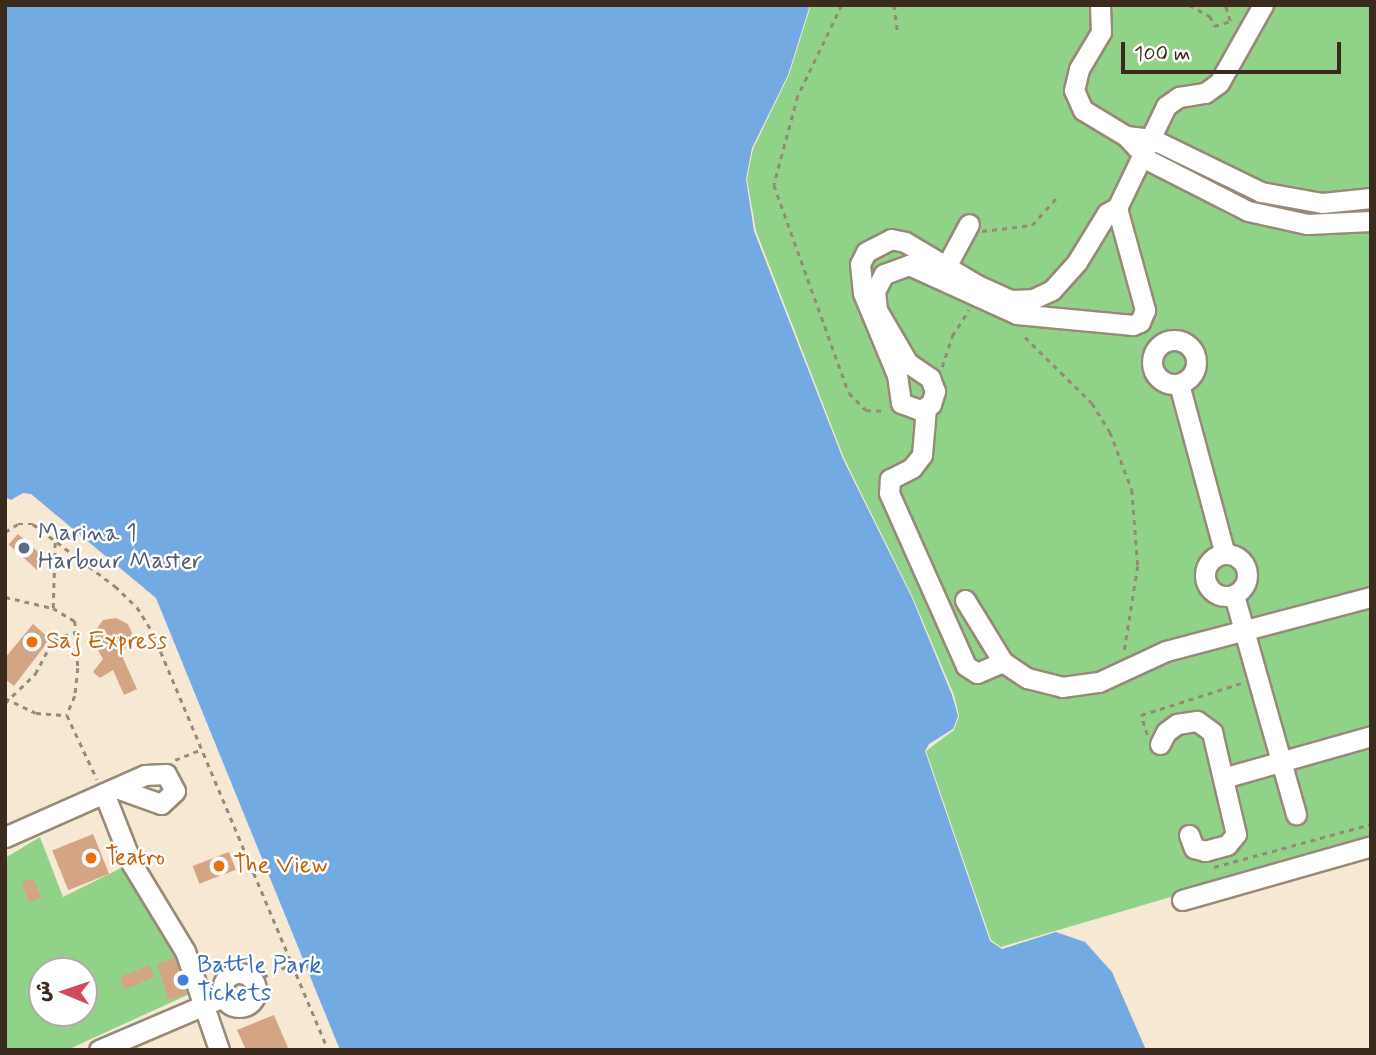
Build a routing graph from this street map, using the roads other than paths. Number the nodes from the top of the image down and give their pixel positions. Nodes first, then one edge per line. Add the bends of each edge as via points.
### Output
1 (1100, 5) edge
2 (1263, 5) edge
3 (1147, 148) junction
4 (1371, 198) edge
5 (1117, 208) junction
6 (1371, 221) edge
7 (967, 228) road end
8 (942, 273) junction
9 (1139, 317) junction
10 (1172, 340) junction
11 (1155, 351) junction
12 (1180, 384) junction
13 (923, 403) junction
14 (1225, 554) junction
15 (1234, 595) junction
16 (1371, 597) edge
17 (965, 600) dead end
18 (1244, 631) junction
19 (1003, 662) junction
20 (1371, 736) edge
21 (1154, 743) road end
22 (1281, 762) junction
23 (1223, 779) junction
24 (111, 791) junction
25 (1296, 814) dead end
26 (1189, 835) dead end
27 (5, 837) edge
28 (1371, 846) edge
29 (1182, 900) dead end
30 (254, 981) road end
31 (205, 1005) junction
32 (99, 1050) edge
33 (219, 1050) edge

1 - 3 lane via 1101,32 1079,69 1074,90 1083,110
2 - 3 lane via 1219,83 1205,93 1171,100
3 - 4 lane via 1261,192 1322,202
3 - 5 lane
3 - 6 lane via 1219,199 1257,214 1307,224
5 - 8 lane via 1107,213 1061,282 1033,299 1002,298
5 - 9 lane via 1123,214
7 - 8 lane
8 - 9 lane via 978,299 1035,318
8 - 13 lane via 900,265 884,274 875,291 877,310 892,339 908,363 930,378
8 - 13 lane via 905,242 891,239 866,252 860,264 863,293 897,375 898,395
9 - 10 lane
9 - 11 lane
10 - 11 lane
10 - 12 lane via 1190,346 1197,363 1194,373
11 - 12 lane via 1152,368 1156,375
12 - 14 lane
13 - 19 lane via 922,455 912,468 890,479 889,493 966,666 977,673
14 - 15 lane via 1238,557 1246,567 1247,580
14 - 15 lane via 1213,559 1205,577 1215,593
15 - 18 lane
16 - 18 lane
17 - 19 lane
18 - 19 lane via 1167,651 1081,686 1044,684
18 - 22 lane
20 - 22 lane
21 - 23 lane via 1171,727 1203,723 1212,732
22 - 23 lane
22 - 25 lane
23 - 26 lane via 1236,834 1232,842 1209,850 1194,848
24 - 24 lane via 167,802 175,784 166,774 155,772
24 - 27 lane
24 - 31 lane via 132,864 185,951
28 - 29 lane
30 - 31 lane via 257,992 247,1005 231,1005 223,997
31 - 32 lane
31 - 33 lane

